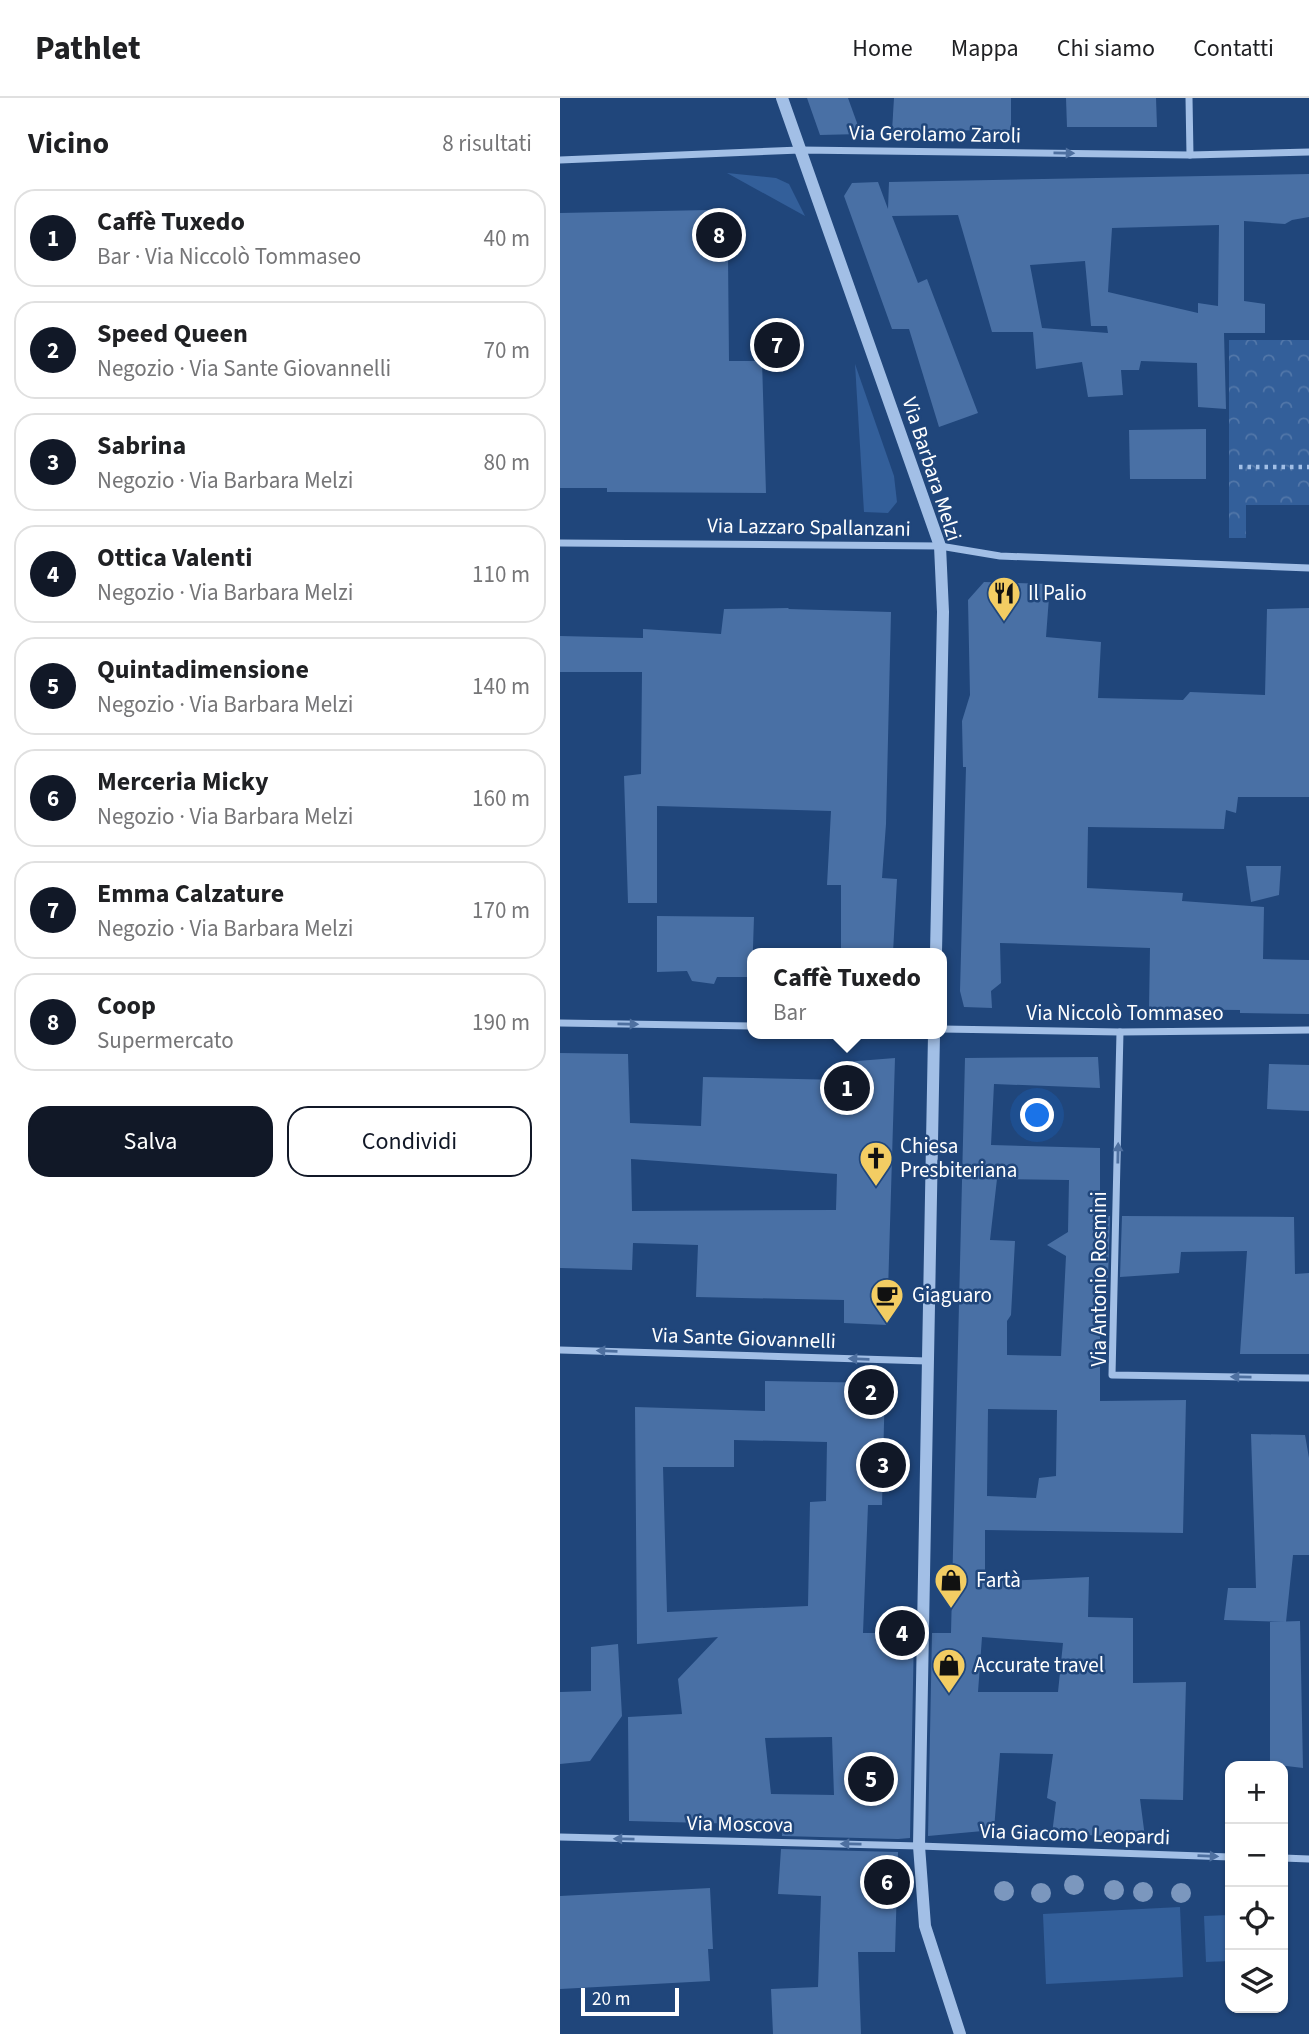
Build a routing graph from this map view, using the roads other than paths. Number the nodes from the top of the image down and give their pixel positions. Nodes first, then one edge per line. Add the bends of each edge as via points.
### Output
1 (782, 98) edge
2 (1189, 98) edge
3 (800, 150) junction
4 (1309, 152) edge
5 (1190, 155) junction
6 (560, 160) edge
7 (560, 543) edge
8 (940, 546) junction
9 (1309, 568) edge
10 (936, 948) edge
11 (560, 1023) edge
12 (747, 1026) edge
13 (947, 1029) edge
14 (1309, 1030) edge
15 (1121, 1032) junction
16 (934, 1039) edge
17 (560, 1350) edge
18 (927, 1361) junction
19 (1309, 1378) edge
20 (560, 1837) edge
21 (919, 1846) junction
22 (1225, 1857) edge
23 (1288, 1858) edge
24 (1309, 1859) edge
25 (960, 2034) edge

1 - 3 street, Via Barbara Melzi
2 - 5 street
3 -> 5 street, Via Gerolamo Zaroli
3 - 6 street, Via Gerolamo Zaroli
3 - 8 street, Via Barbara Melzi
4 - 5 street, Via Gerolamo Zaroli
7 - 8 street, Via Lazzaro Spallanzani
8 - 9 street, Via Lazzaro Spallanzani via 1000,556
8 - 10 street, Via Barbara Melzi via 943,612
11 -> 12 street
13 - 15 street, Via Niccolò Tommaseo
14 - 15 street, Via Niccolò Tommaseo
19 -> 15 street, Via Antonio Rosmini via 1112,1375
16 - 18 street
18 -> 17 street, Via Sante Giovannelli
18 - 21 street
21 -> 20 street, Via Moscova
21 -> 22 street, Via Giacomo Leopardi
21 - 25 street via 925,1926
23 - 24 street

